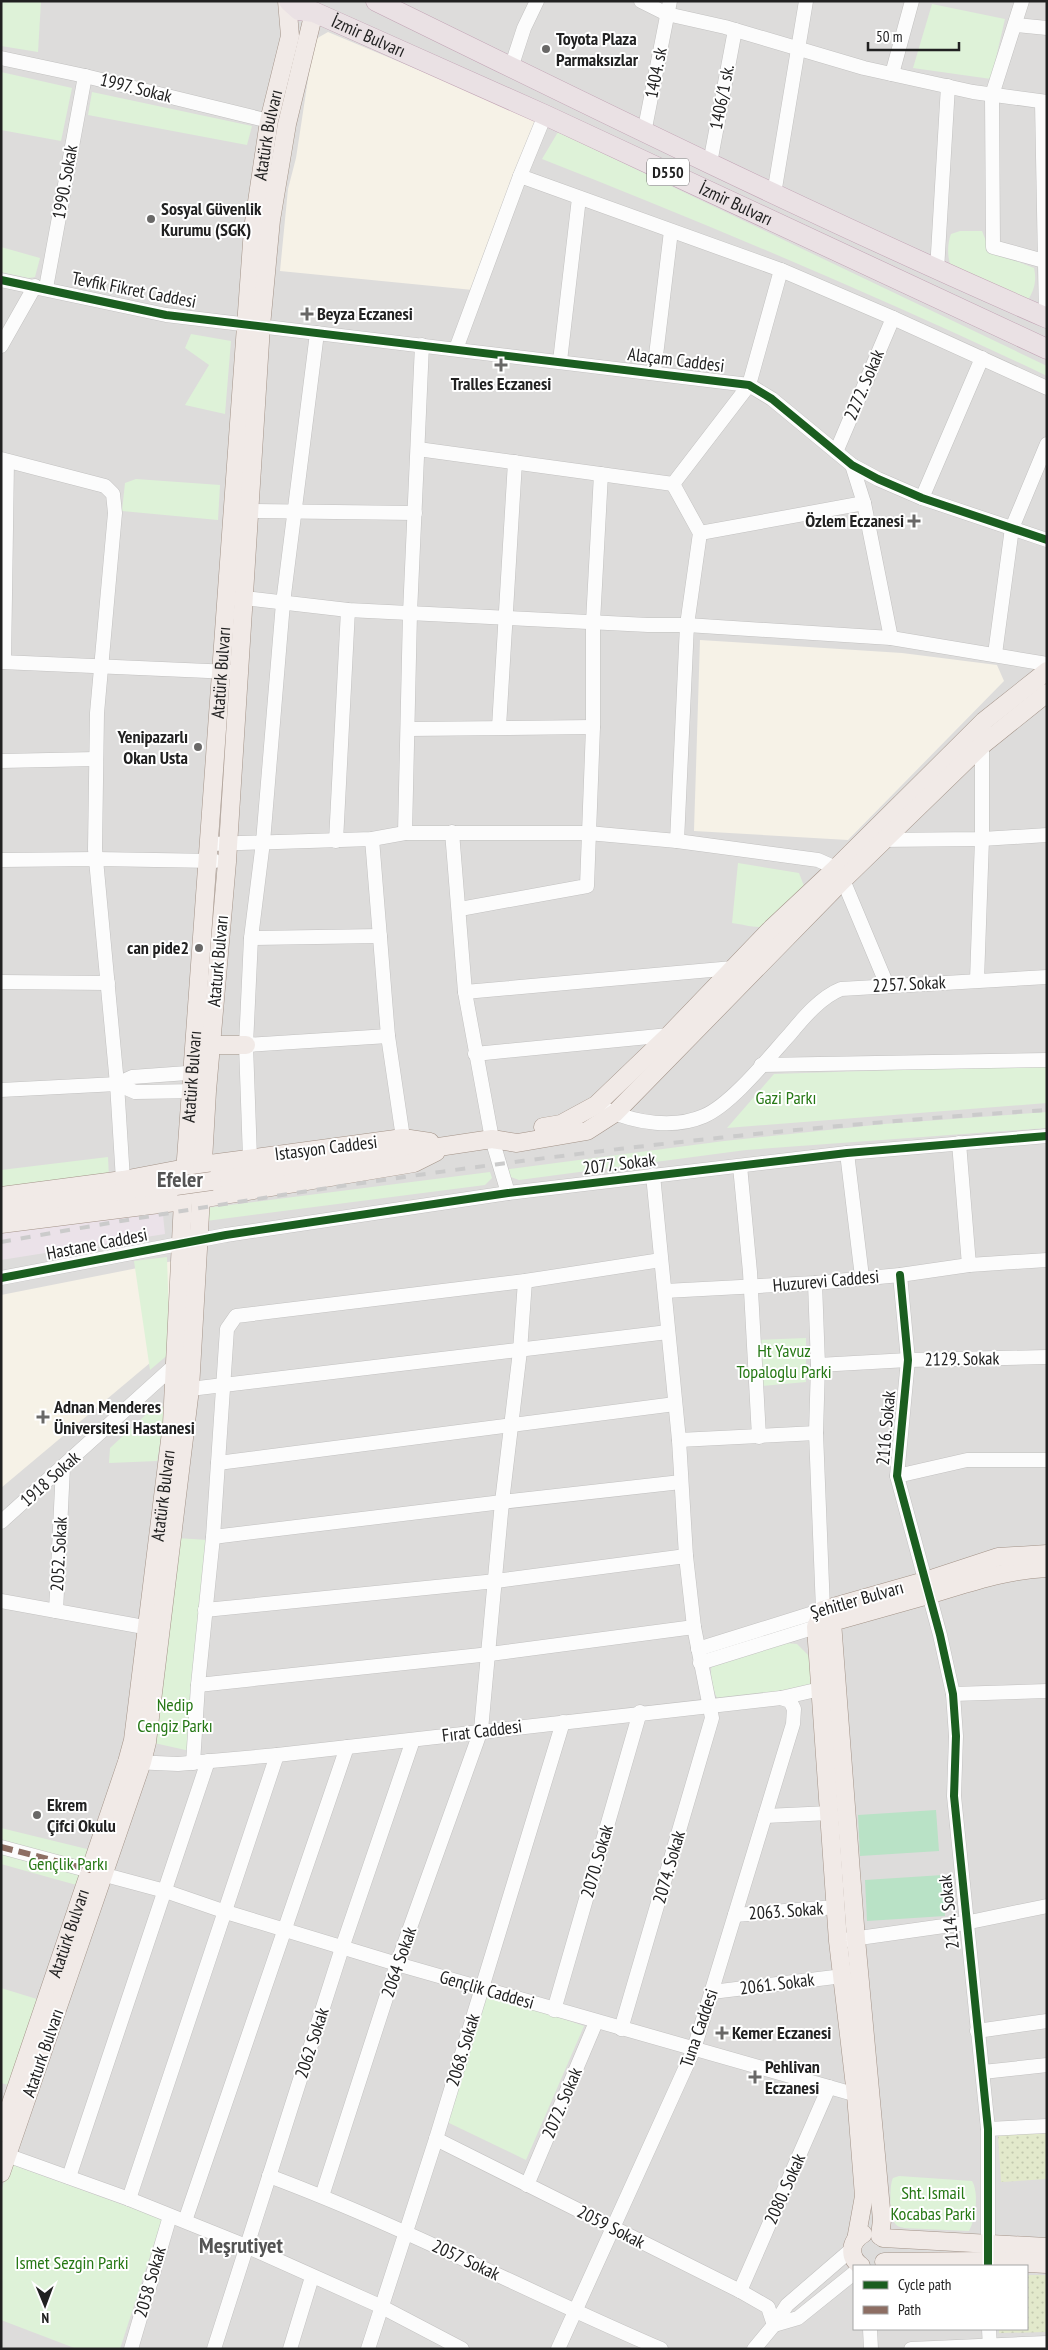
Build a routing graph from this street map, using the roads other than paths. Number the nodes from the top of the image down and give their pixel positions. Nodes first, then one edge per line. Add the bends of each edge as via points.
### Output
1 (288, 1) edge
2 (376, 1) edge
3 (537, 1) edge
4 (641, 1) edge
5 (806, 1) edge
6 (912, 1) edge
7 (1022, 1) edge
8 (321, 6) edge
9 (668, 8) edge
10 (1016, 26) junction
11 (1047, 28) edge
12 (735, 30) junction
13 (798, 50) junction
14 (1, 58) edge
15 (511, 68) junction
16 (892, 74) junction
17 (85, 76) junction
18 (948, 86) junction
19 (992, 95) junction
20 (1044, 102) edge
21 (545, 114) junction
22 (269, 121) junction
23 (644, 133) junction
24 (710, 163) junction
25 (520, 176) junction
26 (774, 194) junction
27 (579, 198) junction
28 (670, 231) junction
29 (1044, 260) junction
30 (781, 270) junction
31 (937, 270) junction
32 (1, 280) edge
33 (40, 287) junction
34 (893, 318) junction
35 (1046, 318) edge
36 (253, 325) junction
37 (317, 333) junction
38 (422, 345) junction
39 (1, 346) edge
40 (456, 349) junction
41 (1047, 349) edge
42 (982, 358) junction
43 (560, 361) junction
44 (654, 372) junction
45 (749, 385) junction
46 (1047, 388) edge
47 (1047, 444) edge
48 (418, 449) junction
49 (836, 452) junction
50 (4, 460) edge
51 (515, 462) junction
52 (852, 465) junction
53 (601, 474) junction
54 (878, 479) junction
55 (674, 484) junction
56 (922, 498) junction
57 (864, 503) junction
58 (250, 511) junction
59 (295, 512) junction
60 (415, 513) junction
61 (1012, 528) junction
62 (700, 533) junction
63 (1047, 540) edge
64 (244, 598) junction
65 (283, 603) junction
66 (348, 610) junction
67 (410, 613) junction
68 (506, 618) junction
69 (593, 622) junction
70 (687, 625) junction
71 (891, 638) junction
72 (994, 654) junction
73 (3, 662) edge
74 (1047, 664) edge
75 (101, 665) junction
76 (1047, 671) edge
77 (231, 672) junction
78 (1047, 693) edge
79 (984, 721) junction
80 (499, 727) junction
81 (593, 727) junction
82 (408, 729) junction
83 (981, 746) junction
84 (96, 759) junction
85 (1, 761) edge
86 (452, 832) junction
87 (405, 833) junction
88 (588, 833) junction
89 (1047, 835) edge
90 (866, 838) junction
91 (372, 839) junction
92 (982, 839) junction
93 (336, 841) junction
94 (677, 841) junction
95 (884, 841) junction
96 (263, 842) junction
97 (228, 843) junction
98 (210, 844) junction
99 (96, 859) junction
100 (1, 860) edge
101 (209, 861) junction
102 (227, 862) junction
103 (840, 874) junction
104 (460, 909) junction
105 (380, 936) junction
106 (251, 938) junction
107 (732, 968) junction
108 (1047, 977) edge
109 (977, 980) junction
110 (1, 982) edge
111 (108, 983) junction
112 (887, 986) junction
113 (464, 992) junction
114 (669, 1035) junction
115 (388, 1036) junction
116 (210, 1044) junction
117 (246, 1044) junction
118 (475, 1054) junction
119 (1047, 1060) edge
120 (761, 1065) junction
121 (200, 1072) junction
122 (117, 1084) junction
123 (1, 1090) edge
124 (199, 1091) junction
125 (596, 1105) junction
126 (615, 1114) junction
127 (1047, 1136) edge
128 (403, 1138) junction
129 (492, 1139) junction
130 (959, 1143) junction
131 (450, 1145) junction
132 (847, 1153) junction
133 (250, 1158) junction
134 (194, 1166) junction
135 (740, 1166) junction
136 (653, 1175) junction
137 (123, 1180) junction
138 (508, 1193) junction
139 (1, 1196) edge
140 (186, 1196) junction
141 (1, 1209) edge
142 (1, 1224) edge
143 (190, 1242) junction
144 (662, 1260) junction
145 (1047, 1260) edge
146 (969, 1265) junction
147 (900, 1275) junction
148 (862, 1277) junction
149 (1, 1278) edge
150 (525, 1281) junction
151 (815, 1283) junction
152 (750, 1286) junction
153 (665, 1291) junction
154 (668, 1332) junction
155 (520, 1351) junction
156 (1047, 1357) edge
157 (908, 1360) junction
158 (818, 1365) junction
159 (183, 1366) junction
160 (223, 1386) junction
161 (190, 1389) junction
162 (675, 1404) junction
163 (511, 1427) junction
164 (816, 1433) junction
165 (759, 1436) junction
166 (679, 1440) junction
167 (1047, 1460) edge
168 (218, 1463) junction
169 (63, 1467) junction
170 (896, 1476) junction
171 (681, 1482) junction
172 (502, 1502) junction
173 (1, 1522) edge
174 (213, 1537) junction
175 (1047, 1554) edge
176 (686, 1556) junction
177 (1047, 1568) edge
178 (496, 1581) junction
179 (927, 1588) junction
180 (1, 1601) edge
181 (205, 1610) junction
182 (56, 1611) junction
183 (824, 1619) junction
184 (694, 1627) junction
185 (154, 1629) junction
186 (698, 1649) junction
187 (490, 1654) junction
188 (700, 1663) junction
189 (198, 1685) junction
190 (829, 1687) junction
191 (1047, 1691) edge
192 (953, 1694) junction
193 (782, 1698) junction
194 (710, 1705) junction
195 (640, 1712) junction
196 (563, 1722) junction
197 (482, 1730) junction
198 (413, 1740) junction
199 (347, 1747) junction
200 (277, 1755) junction
201 (208, 1761) junction
202 (135, 1762) junction
203 (193, 1763) junction
204 (830, 1813) junction
205 (765, 1816) junction
206 (1, 1847) edge
207 (97, 1872) junction
208 (165, 1891) junction
209 (1047, 1906) edge
210 (836, 1908) junction
211 (226, 1912) junction
212 (735, 1915) junction
213 (965, 1924) junction
214 (286, 1930) junction
215 (847, 1940) junction
216 (342, 1948) junction
217 (398, 1964) junction
218 (843, 1976) junction
219 (482, 1988) junction
220 (712, 1992) junction
221 (554, 2010) junction
222 (1047, 2021) edge
223 (596, 2022) junction
224 (621, 2029) junction
225 (977, 2030) junction
226 (694, 2049) junction
227 (1047, 2065) edge
228 (983, 2072) junction
229 (829, 2087) junction
230 (864, 2097) junction
231 (1047, 2126) edge
232 (988, 2129) junction
233 (1, 2133) edge
234 (436, 2139) junction
235 (4, 2154) edge
236 (1, 2173) edge
237 (269, 2176) junction
238 (69, 2177) junction
239 (527, 2185) junction
240 (322, 2196) junction
241 (129, 2199) junction
242 (170, 2216) junction
243 (185, 2222) junction
244 (611, 2227) junction
245 (406, 2232) junction
246 (881, 2237) junction
247 (988, 2243) junction
248 (854, 2244) junction
249 (246, 2246) junction
250 (1047, 2246) edge
251 (882, 2264) edge
252 (988, 2264) edge
253 (1047, 2264) edge
254 (860, 2265) edge
255 (853, 2274) edge
256 (312, 2277) junction
257 (740, 2291) junction
258 (380, 2306) junction
259 (574, 2312) junction
260 (774, 2325) junction
261 (870, 2330) edge
262 (989, 2330) edge
263 (1047, 2343) edge
264 (990, 2347) edge
265 (131, 2349) edge
266 (214, 2349) edge
267 (290, 2349) edge
268 (368, 2349) edge
269 (462, 2349) edge
270 (558, 2349) edge
271 (661, 2349) edge
272 (754, 2349) edge
273 (871, 2349) edge
274 (911, 2349) edge

1 - 8 highway, İzmir Bulvarı / D550 via 299,10
1 - 22 main road, Atatürk Bulvarı via 290,36
2 - 15 highway, İzmir Bulvarı / D550
3 - 15 street
4 - 9 street
5 - 13 street
6 - 16 street
7 - 10 street
8 - 21 highway, İzmir Bulvarı / D550
8 - 36 main road, Atatürk Bulvarı via 287,124
9 - 12 street
9 - 23 street, 1404. sk
10 - 11 street
10 - 19 street
12 - 13 street
12 - 24 street, 1406/1 sk.
13 - 16 street
13 - 26 street
14 - 17 street, 1997. Sokak
15 - 23 highway, İzmir Bulvarı / D550
16 - 18 street
17 - 22 street, 1997. Sokak
17 - 33 street, 1990. Sokak
18 - 19 street
18 - 31 street
19 - 20 street
19 - 29 street via 993,247
20 - 29 street
21 - 25 street
21 - 41 highway, İzmir Bulvarı / D550
22 - 36 main road, Atatürk Bulvarı via 253,229
23 - 24 highway, İzmir Bulvarı / D550
24 - 26 highway, İzmir Bulvarı / D550
25 - 27 street
25 - 40 street
26 - 31 highway, İzmir Bulvarı / D550
27 - 28 street
27 - 43 street
28 - 30 street
28 - 44 street
29 - 35 street
30 - 34 street
30 - 45 street
31 - 35 highway, İzmir Bulvarı / D550
32 - 33 street, Tevfik Fikret Caddesi
33 - 36 street, Tevfik Fikret Caddesi via 166,315
33 - 39 street, 1990. Sokak
34 - 42 street
34 - 49 street, 2272. Sokak
36 - 37 street, Alaçam Caddesi
36 - 58 main road, Atatürk Bulvarı
36 - 77 main road, Atatürk Bulvarı
37 - 38 street, Alaçam Caddesi
37 - 59 street
38 - 40 street, Alaçam Caddesi
38 - 48 street
40 - 43 street, Alaçam Caddesi
42 - 46 street
42 - 56 street
43 - 44 street, Alaçam Caddesi
44 - 45 street, Alaçam Caddesi
45 - 49 street, Alaçam Caddesi via 772,399
45 - 55 street
47 - 61 street
48 - 51 street
48 - 60 street
49 - 52 street, Alaçam Caddesi
50 - 73 street
50 - 75 street via 105,486 113,494 115,513
51 - 53 street
51 - 68 street
52 - 54 street, Alaçam Caddesi
52 - 57 street
53 - 55 street
53 - 69 street
54 - 56 street, Alaçam Caddesi
54 - 57 street
55 - 62 street
56 - 61 street, Alaçam Caddesi
57 - 62 street
57 - 71 street
58 - 59 street
58 - 64 main road, Atatürk Bulvarı
59 - 60 street
59 - 65 street
60 - 67 street
61 - 63 street, Alaçam Caddesi
61 - 72 street
62 - 70 street
64 - 65 street
64 - 77 main road, Atatürk Bulvarı
65 - 66 street
65 - 96 street
66 - 67 street
66 - 93 street
67 - 68 street
67 - 82 street
68 - 69 street
68 - 80 street
69 - 70 street
69 - 81 street
70 - 71 street
70 - 94 street
71 - 72 street
72 - 74 street
73 - 75 street
75 - 77 street
75 - 84 street
76 - 79 main road
77 - 97 main road, Atatürk Bulvarı
77 - 98 main road, Atatürk Bulvarı
78 - 83 main road
79 - 83 street
79 - 90 main road
80 - 81 street
80 - 82 street
81 - 88 street
82 - 87 street
83 - 92 street
83 - 95 main road
84 - 85 street
84 - 99 street
86 - 87 street
86 - 88 street
86 - 104 street
87 - 91 street
88 - 94 street
88 - 104 street via 587,886
89 - 92 street
90 - 95 street
90 - 103 main road
91 - 93 street
91 - 105 street
92 - 95 street
92 - 109 street
93 - 96 street
94 - 103 street via 818,860
95 - 103 main road
96 - 97 street
96 - 106 street
97 - 98 street
97 - 102 main road, Atatürk Bulvarı
98 - 101 main road, Atatürk Bulvarı
99 - 100 street
99 - 101 street
99 - 111 street
101 - 102 street
101 - 121 main road, Atatürk Bulvarı
102 - 116 main road, Ataturk Bulvarı
103 - 107 main road
103 - 112 street
103 - 126 main road
104 - 113 street
105 - 106 street
105 - 115 street
106 - 117 street
107 - 113 street
107 - 114 main road
108 - 109 street, 2257. Sokak
109 - 112 street, 2257. Sokak
110 - 111 street
111 - 122 street
112 - 120 street, 2257. Sokak via 841,988 831,993
113 - 118 street
114 - 118 street
114 - 125 main road
115 - 117 street
115 - 128 street
116 - 117 main road
116 - 121 main road, Ataturk Bulvarı
117 - 133 street
118 - 129 street
119 - 120 street
120 - 126 street, 2257. Sokak via 718,1107 704,1116 674,1122 646,1122
121 - 122 street via 132,1077
121 - 124 main road, Ataturk Bulvarı
122 - 123 street
122 - 124 street via 135,1092
122 - 137 street
124 - 134 main road, Ataturk Bulvarı
125 - 126 street, 2257. Sokak
125 - 129 main road via 561,1124 510,1132
126 - 129 main road via 587,1131 517,1143
127 - 130 street, 2077. Sokak
128 - 131 main road, Istasyon Caddesi
128 - 133 main road, Istasyon Caddesi
129 - 131 main road
129 - 138 street
130 - 132 street, 2077. Sokak
130 - 146 street
131 - 140 main road via 414,1163
131 - 140 main road, bridge via 212,1181
132 - 135 street, 2077. Sokak
132 - 148 street
133 - 134 main road, Istasyon Caddesi
134 - 137 main road, Istasyon Caddesi
134 - 140 main road, Ataturk Bulvarı
135 - 136 street, 2077. Sokak
135 - 152 street
136 - 138 street, 2077. Sokak
136 - 144 street, 2074. Sokak
137 - 139 main road, Istasyon Caddesi
138 - 143 street, 2077. Sokak
140 - 141 main road
140 - 142 main road
140 - 143 main road, Atatürk Bulvarı
143 - 149 street, Hastane Caddesi
143 - 159 main road, Atatürk Bulvarı
144 - 150 street
144 - 153 street, 2074. Sokak
145 - 146 street, Huzurevi Caddesi
146 - 147 street, Huzurevi Caddesi
147 - 148 street, Huzurevi Caddesi
147 - 157 street, 2116. Sokak
148 - 151 street, Huzurevi Caddesi
150 - 155 street, 2064 Sokak
150 - 160 street via 236,1316 227,1330
151 - 152 street, Huzurevi Caddesi
151 - 158 street
152 - 153 street, Huzurevi Caddesi
152 - 165 street
153 - 154 street, 2074. Sokak
154 - 155 street
154 - 162 street, 2074. Sokak
155 - 160 street
155 - 163 street, 2064 Sokak
156 - 157 street, 2129. Sokak
157 - 158 street, 2129. Sokak
157 - 170 street, 2116. Sokak
158 - 164 street
159 - 161 main road, Atatürk Bulvarı
159 - 169 street, 1918 Sokak
159 - 185 main road, Atatürk Bulvarı via 172,1424
160 - 161 street
160 - 168 street
161 - 185 main road, Atatürk Bulvarı
162 - 163 street
162 - 166 street, 2074. Sokak
163 - 168 street
163 - 172 street, 2064 Sokak
164 - 165 street
164 - 183 street
165 - 166 street
166 - 171 street, 2074. Sokak
167 - 170 street via 967,1460
168 - 174 street
169 - 173 street, 1918 Sokak
169 - 182 street, 2052. Sokak
170 - 179 street, 2116. Sokak
171 - 172 street
171 - 176 street, 2074. Sokak
172 - 174 street
172 - 178 street, 2064 Sokak
174 - 181 street
175 - 179 main road, Şehitler Bulvarı via 998,1557
176 - 178 street
176 - 184 street, 2074. Sokak
177 - 179 main road, Şehitler Bulvarı via 1018,1570
178 - 181 street
178 - 187 street, 2064 Sokak
179 - 183 main road, Şehitler Bulvarı
179 - 192 street, 2114. Sokak
180 - 182 street
181 - 189 street
182 - 185 street
183 - 186 street, Şehitler Bulvarı
183 - 188 street, Şehitler Bulvarı
183 - 190 main road
184 - 186 street, 2074. Sokak
184 - 187 street
185 - 202 main road, Atatürk Bulvarı via 147,1742
186 - 188 street, 2074. Sokak
187 - 189 street
187 - 197 street, 2064 Sokak
188 - 194 street, 2074. Sokak
189 - 203 street
190 - 193 street, Fırat Caddesi
190 - 204 main road
190 - 215 main road
191 - 192 street
192 - 213 street, 2114. Sokak via 956,1736 954,1796
193 - 194 street, Fırat Caddesi
193 - 205 street, Tuna Caddesi via 790,1701 794,1708 793,1724
194 - 195 street, Fırat Caddesi
194 - 224 street, 2074. Sokak via 712,1718 707,1737
195 - 196 street, Fırat Caddesi
195 - 221 street, 2070. Sokak
196 - 197 street, Fırat Caddesi
196 - 219 street, 2068. Sokak
197 - 198 street, Fırat Caddesi
197 - 217 street, 2064 Sokak
198 - 199 street, Fırat Caddesi
198 - 216 street, 2062 Sokak
199 - 200 street, Fırat Caddesi
199 - 214 street
200 - 201 street, Fırat Caddesi
200 - 211 street
201 - 203 street, Fırat Caddesi
201 - 208 street
202 - 203 street, Fırat Caddesi
202 - 207 main road, Ataturk Bulvarı
204 - 205 street
204 - 210 main road
205 - 212 street, Tuna Caddesi
206 - 207 street, Gençlik Caddesi
207 - 208 street, Gençlik Caddesi
207 - 233 main road, Atatürk Bulvarı
207 - 235 main road, Ataturk Bulvarı
208 - 211 street, Gençlik Caddesi
208 - 238 street
209 - 213 street
210 - 212 street, 2063. Sokak
210 - 215 main road
211 - 214 street, Gençlik Caddesi
211 - 241 street
212 - 220 street, Tuna Caddesi
213 - 215 street
213 - 225 street, 2114. Sokak
214 - 216 street, Gençlik Caddesi
214 - 243 street
215 - 218 main road
215 - 230 main road
216 - 217 street, Gençlik Caddesi
216 - 237 street, 2062 Sokak
217 - 219 street, Gençlik Caddesi
217 - 240 street, 2064 Sokak
218 - 220 street, 2061. Sokak
218 - 230 main road
219 - 221 street, Gençlik Caddesi
219 - 234 street, 2068. Sokak
220 - 226 street, Tuna Caddesi
221 - 223 street, Gençlik Caddesi
222 - 225 street
223 - 224 street, Gençlik Caddesi
223 - 239 street, 2072. Sokak
224 - 226 street, Gençlik Caddesi
225 - 228 street, 2114. Sokak
226 - 229 street, Gençlik Caddesi
226 - 244 street, Tuna Caddesi
227 - 228 street
228 - 232 street, 2114. Sokak
229 - 230 street, Gençlik Caddesi
229 - 257 street, 2080. Sokak
230 - 246 main road via 882,2220
230 - 248 main road via 864,2196
231 - 232 street
232 - 247 street, 2114. Sokak
234 - 239 street, 2059 Sokak
234 - 245 street, 2068. Sokak
235 - 236 main road, Ataturk Bulvarı
235 - 238 street
237 - 240 street, 2057 Sokak
237 - 249 street, 2062 Sokak
238 - 241 street
239 - 244 street, 2059 Sokak
240 - 245 street, 2057 Sokak
241 - 242 street
242 - 243 street
242 - 265 street, 2058 Sokak
243 - 249 street
244 - 257 street, 2059 Sokak
244 - 259 street, Tuna Caddesi
245 - 258 street, 2068. Sokak
245 - 259 street, 2057 Sokak
246 - 247 main road
246 - 248 main road via 868,2233
246 - 251 main road via 888,2251
247 - 250 main road
247 - 252 street, 2114. Sokak
248 - 254 main road via 853,2258
248 - 260 street via 787,2305
249 - 256 street
249 - 266 street, 2062 Sokak
251 - 252 main road
252 - 253 main road
255 - 260 street via 798,2318
256 - 258 street
256 - 267 street
257 - 260 street, 2059 Sokak via 768,2307
258 - 268 street, 2068. Sokak
258 - 269 street
259 - 270 street, Tuna Caddesi
259 - 271 street, 2057 Sokak
260 - 272 street
261 - 273 street
262 - 264 street
263 - 264 street
264 - 274 street

